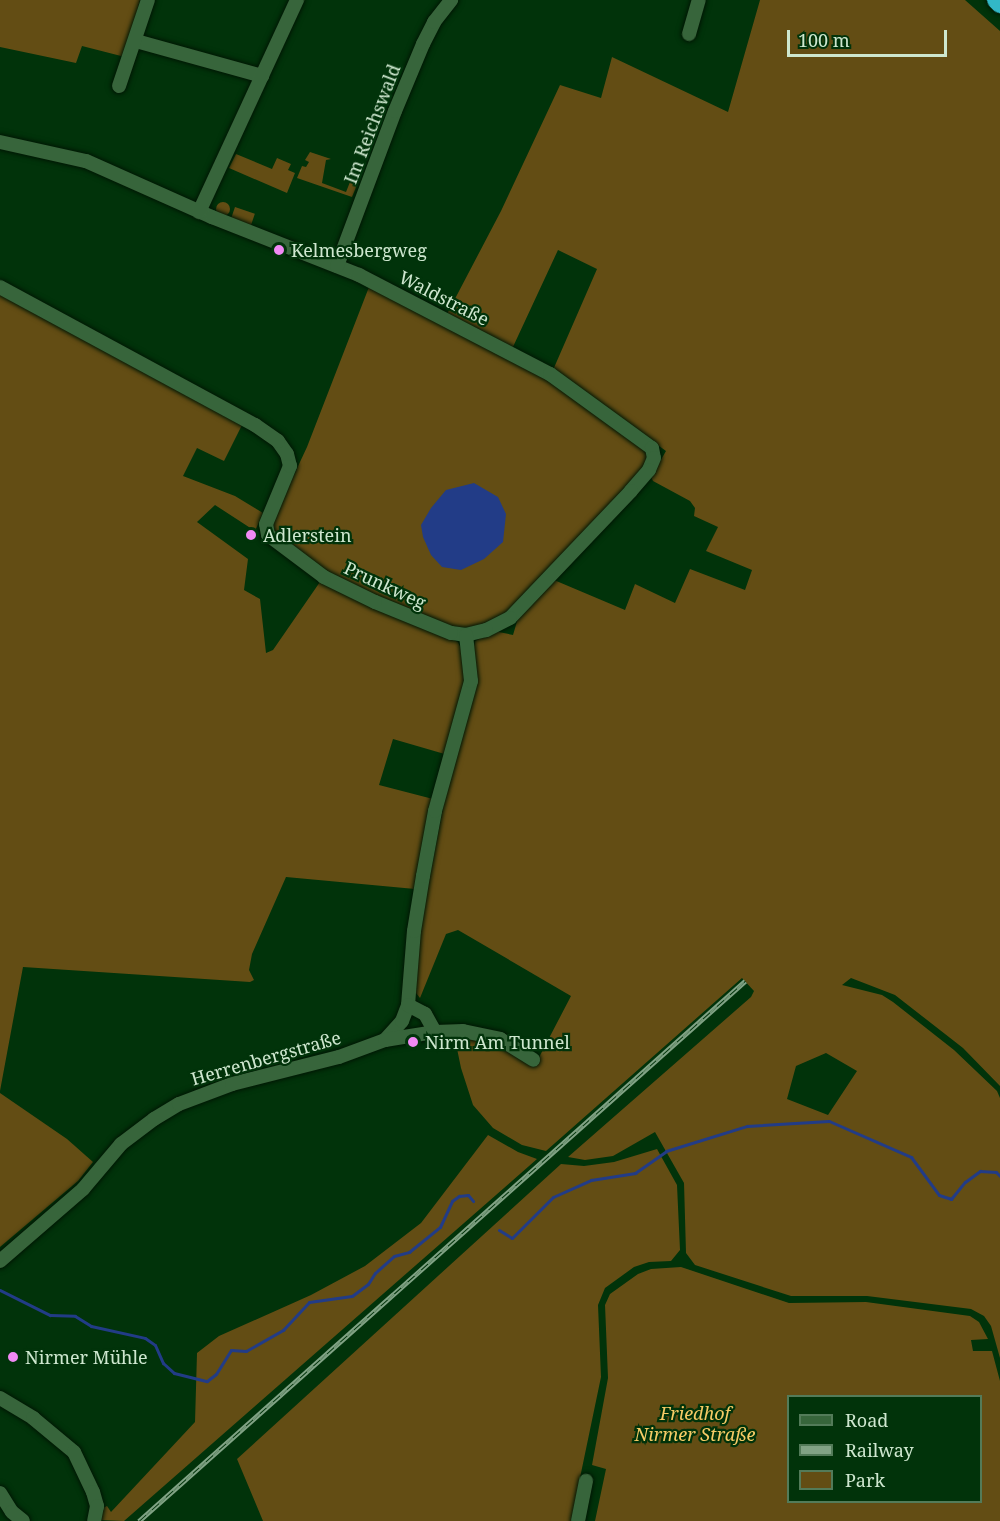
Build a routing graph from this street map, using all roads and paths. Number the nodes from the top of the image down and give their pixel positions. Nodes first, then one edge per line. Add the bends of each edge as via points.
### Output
1 (148, 0) edge
2 (297, 0) edge
3 (451, 0) edge
4 (699, 0) edge
5 (996, 0) edge
6 (1000, 4) edge
7 (689, 34) dead end
8 (136, 41) junction
9 (262, 76) junction
10 (119, 86) dead end
11 (0, 142) edge
12 (199, 212) junction
13 (337, 266) junction
14 (0, 287) edge
15 (466, 635) junction
16 (408, 1005) junction
17 (435, 1032) junction
18 (385, 1040) junction
19 (533, 1060) dead end
20 (0, 1261) edge
21 (0, 1398) edge
22 (586, 1481) dead end
23 (0, 1493) edge
24 (23, 1521) edge
25 (94, 1521) edge
26 (578, 1521) edge

1 - 8 street
2 - 9 street
3 - 13 street, Im Reichswald via 434,22 394,111
4 - 7 street
5 - 6 highway
8 - 9 street
8 - 10 street
9 - 12 street
11 - 12 street, Waldstraße via 86,161
12 - 13 street, Waldstraße
13 - 15 street, Waldstraße via 550,374 652,448 654,458 649,470 530,600 510,618
14 - 15 street, Prunkweg via 278,441 290,466 266,524 268,535 324,577 415,619
15 - 16 street via 471,681 435,810 414,931
16 - 17 street via 425,1014
16 - 18 street via 402,1021
17 - 18 street, Herrenbergstraße
17 - 19 street, Herrenbergstraße via 463,1031 500,1039
18 - 20 street, Herrenbergstraße via 339,1057 232,1084 179,1104 121,1144 82,1189
21 - 25 street via 33,1418 74,1452 93,1492 97,1506
22 - 26 street
23 - 24 street

